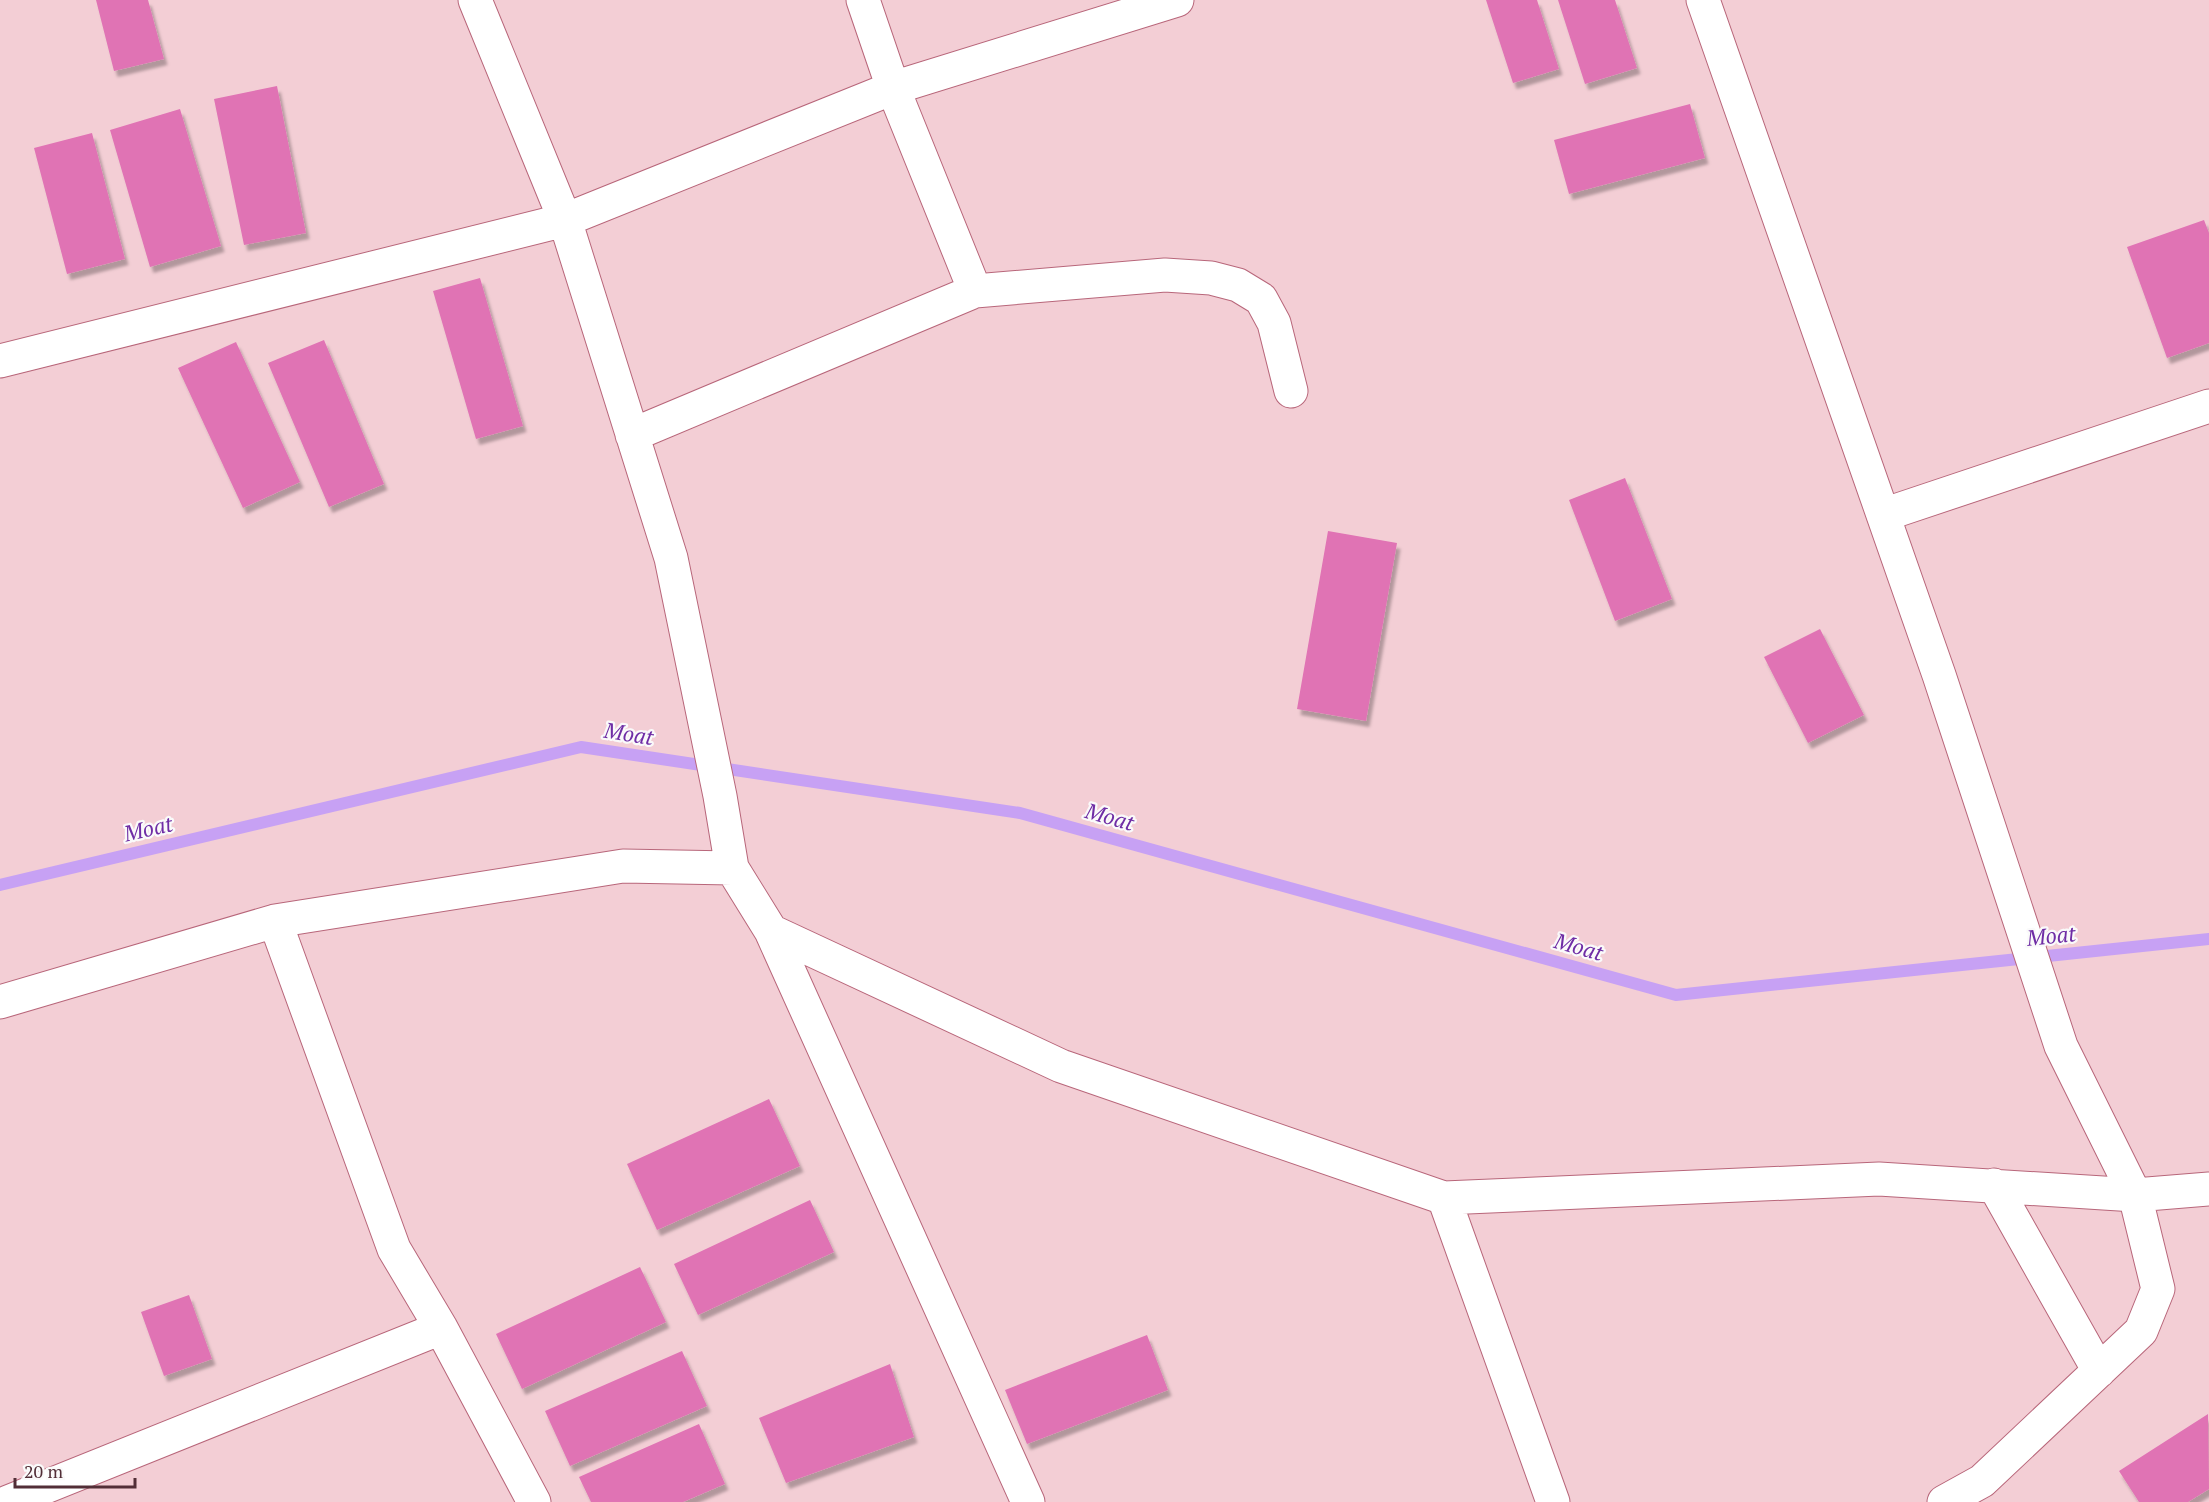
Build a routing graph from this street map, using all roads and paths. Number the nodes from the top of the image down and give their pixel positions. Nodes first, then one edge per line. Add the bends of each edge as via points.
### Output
1 (475, 0) edge
2 (863, 0) edge
3 (1177, 0) edge
4 (1703, 0) edge
5 (893, 88) junction
6 (565, 220) junction
7 (975, 291) junction
8 (0, 361) edge
9 (1291, 391) dead end
10 (2209, 406) edge
11 (632, 435) junction
12 (1883, 515) junction
13 (732, 868) junction
14 (275, 921) junction
15 (771, 931) junction
16 (0, 1002) edge
17 (1994, 1185) junction
18 (2209, 1189) edge
19 (2135, 1195) junction
20 (1444, 1198) junction
21 (441, 1328) junction
22 (2099, 1371) junction
23 (1991, 1491) edge
24 (8, 1502) edge
25 (534, 1502) edge
26 (1028, 1502) edge
27 (1553, 1502) edge
28 (1944, 1502) edge

1 - 6 street
2 - 5 street
3 - 5 street
4 - 12 street
5 - 6 street
5 - 7 street
6 - 8 street
6 - 11 street
7 - 9 street via 1165,275 1211,278 1238,285 1261,299 1274,323
7 - 11 street
10 - 12 street
11 - 13 street via 671,558
12 - 19 street via 2061,1046
13 - 14 street via 623,866
13 - 15 street
14 - 16 street
14 - 21 street via 394,1249
15 - 20 street via 1061,1066
15 - 26 street
17 - 19 street
17 - 20 street via 1879,1179
17 - 22 street
18 - 19 street
19 - 22 street via 2158,1289 2141,1331
20 - 27 street
21 - 24 street
21 - 25 street
22 - 23 street
23 - 28 street

